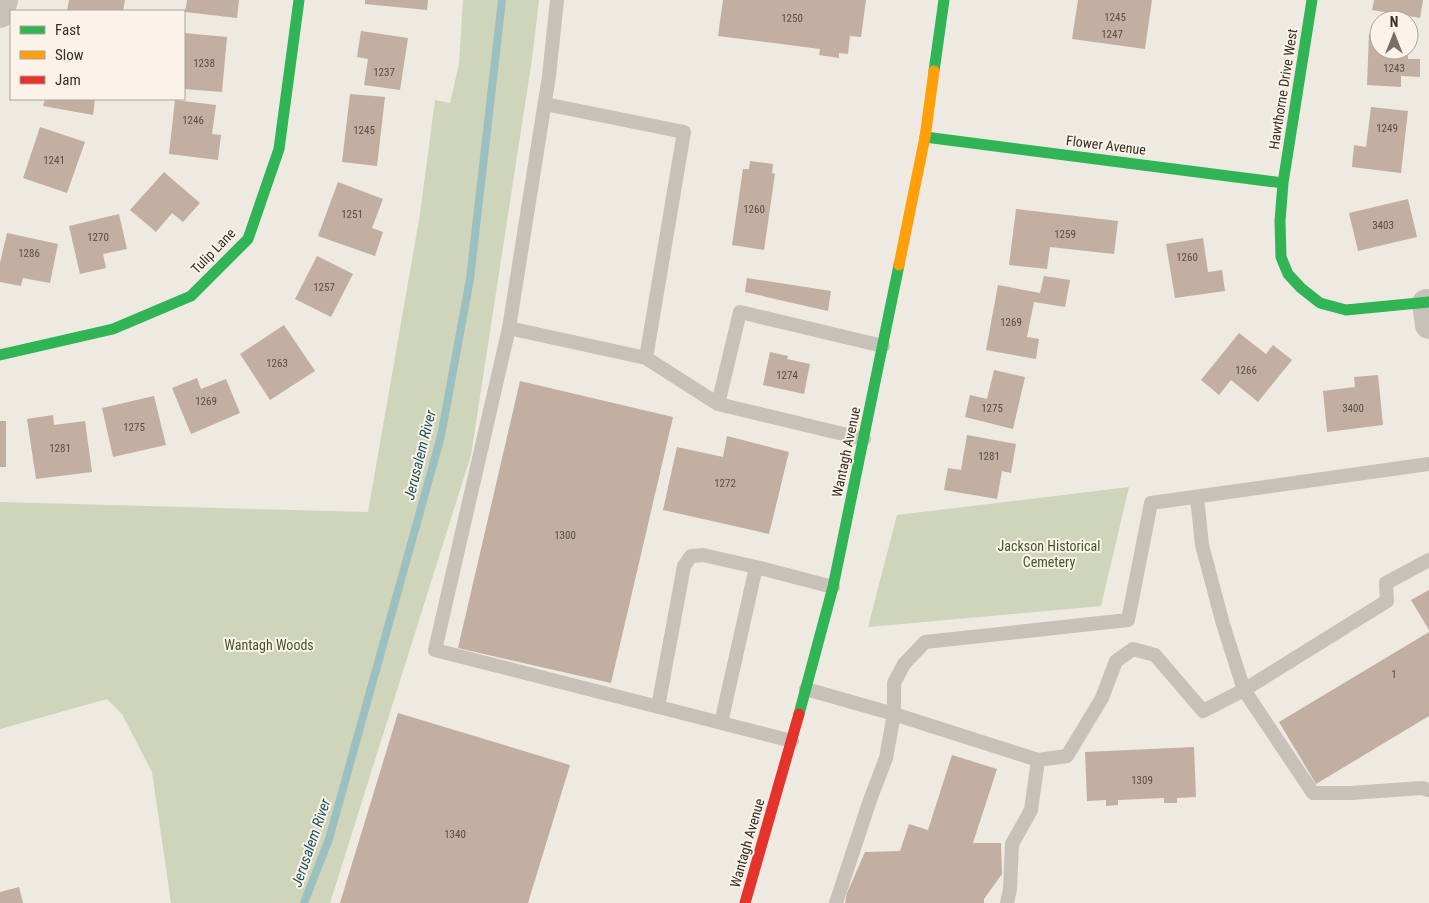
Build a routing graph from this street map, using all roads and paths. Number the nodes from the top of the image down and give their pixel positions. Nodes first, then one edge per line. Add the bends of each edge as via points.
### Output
1 (4, 0) edge
2 (299, 0) edge
3 (557, 0) edge
4 (944, 0) edge
5 (1312, 0) edge
6 (0, 14) edge
7 (544, 104) junction
8 (925, 136) junction
9 (1283, 183) junction
10 (1428, 310) edge
11 (509, 328) junction
12 (883, 346) junction
13 (0, 355) edge
14 (646, 358) junction
15 (718, 404) junction
16 (864, 439) junction
17 (1429, 464) edge
18 (1197, 497) junction
19 (1429, 560) edge
20 (756, 567) junction
21 (833, 588) junction
22 (806, 689) junction
23 (1244, 690) junction
24 (658, 708) junction
25 (894, 714) junction
26 (721, 723) junction
27 (792, 741) junction
28 (1038, 760) junction
29 (1429, 790) edge
30 (745, 903) edge
31 (836, 903) edge
32 (1007, 903) edge

1 - 6 street
2 - 13 street, Tulip Lane via 279,149 248,239 191,296 113,330
3 - 7 lane
4 - 8 street, Wantagh Avenue
5 - 9 street, Hawthorne Drive West
7 - 11 lane
7 - 14 lane via 684,132
8 - 9 street, Flower Avenue
8 - 12 street, Wantagh Avenue
9 - 10 street, Hawthorne Drive West via 1282,257 1288,274 1301,288 1320,303 1346,310
11 - 14 lane
11 - 24 lane via 435,650
12 - 15 lane via 740,312
12 - 16 street, Wantagh Avenue
14 - 15 lane
15 - 16 lane
16 - 21 street, Wantagh Avenue
17 - 18 lane
18 - 23 lane via 1202,545
18 - 25 lane via 1151,503 1128,620 925,642 904,664 894,683
19 - 23 lane via 1386,583 1387,601
20 - 21 lane
20 - 24 lane via 702,555 691,556 687,561
20 - 26 lane
21 - 22 street, Wantagh Avenue
22 - 25 lane
22 - 27 street, Wantagh Avenue
23 - 28 lane via 1203,711 1155,654 1133,649 1116,661 1102,698 1067,756
23 - 29 lane via 1314,793
24 - 26 lane
25 - 28 lane
25 - 31 lane via 886,758
26 - 27 lane
27 - 30 street, Wantagh Avenue
28 - 32 lane via 1030,810 1012,844

